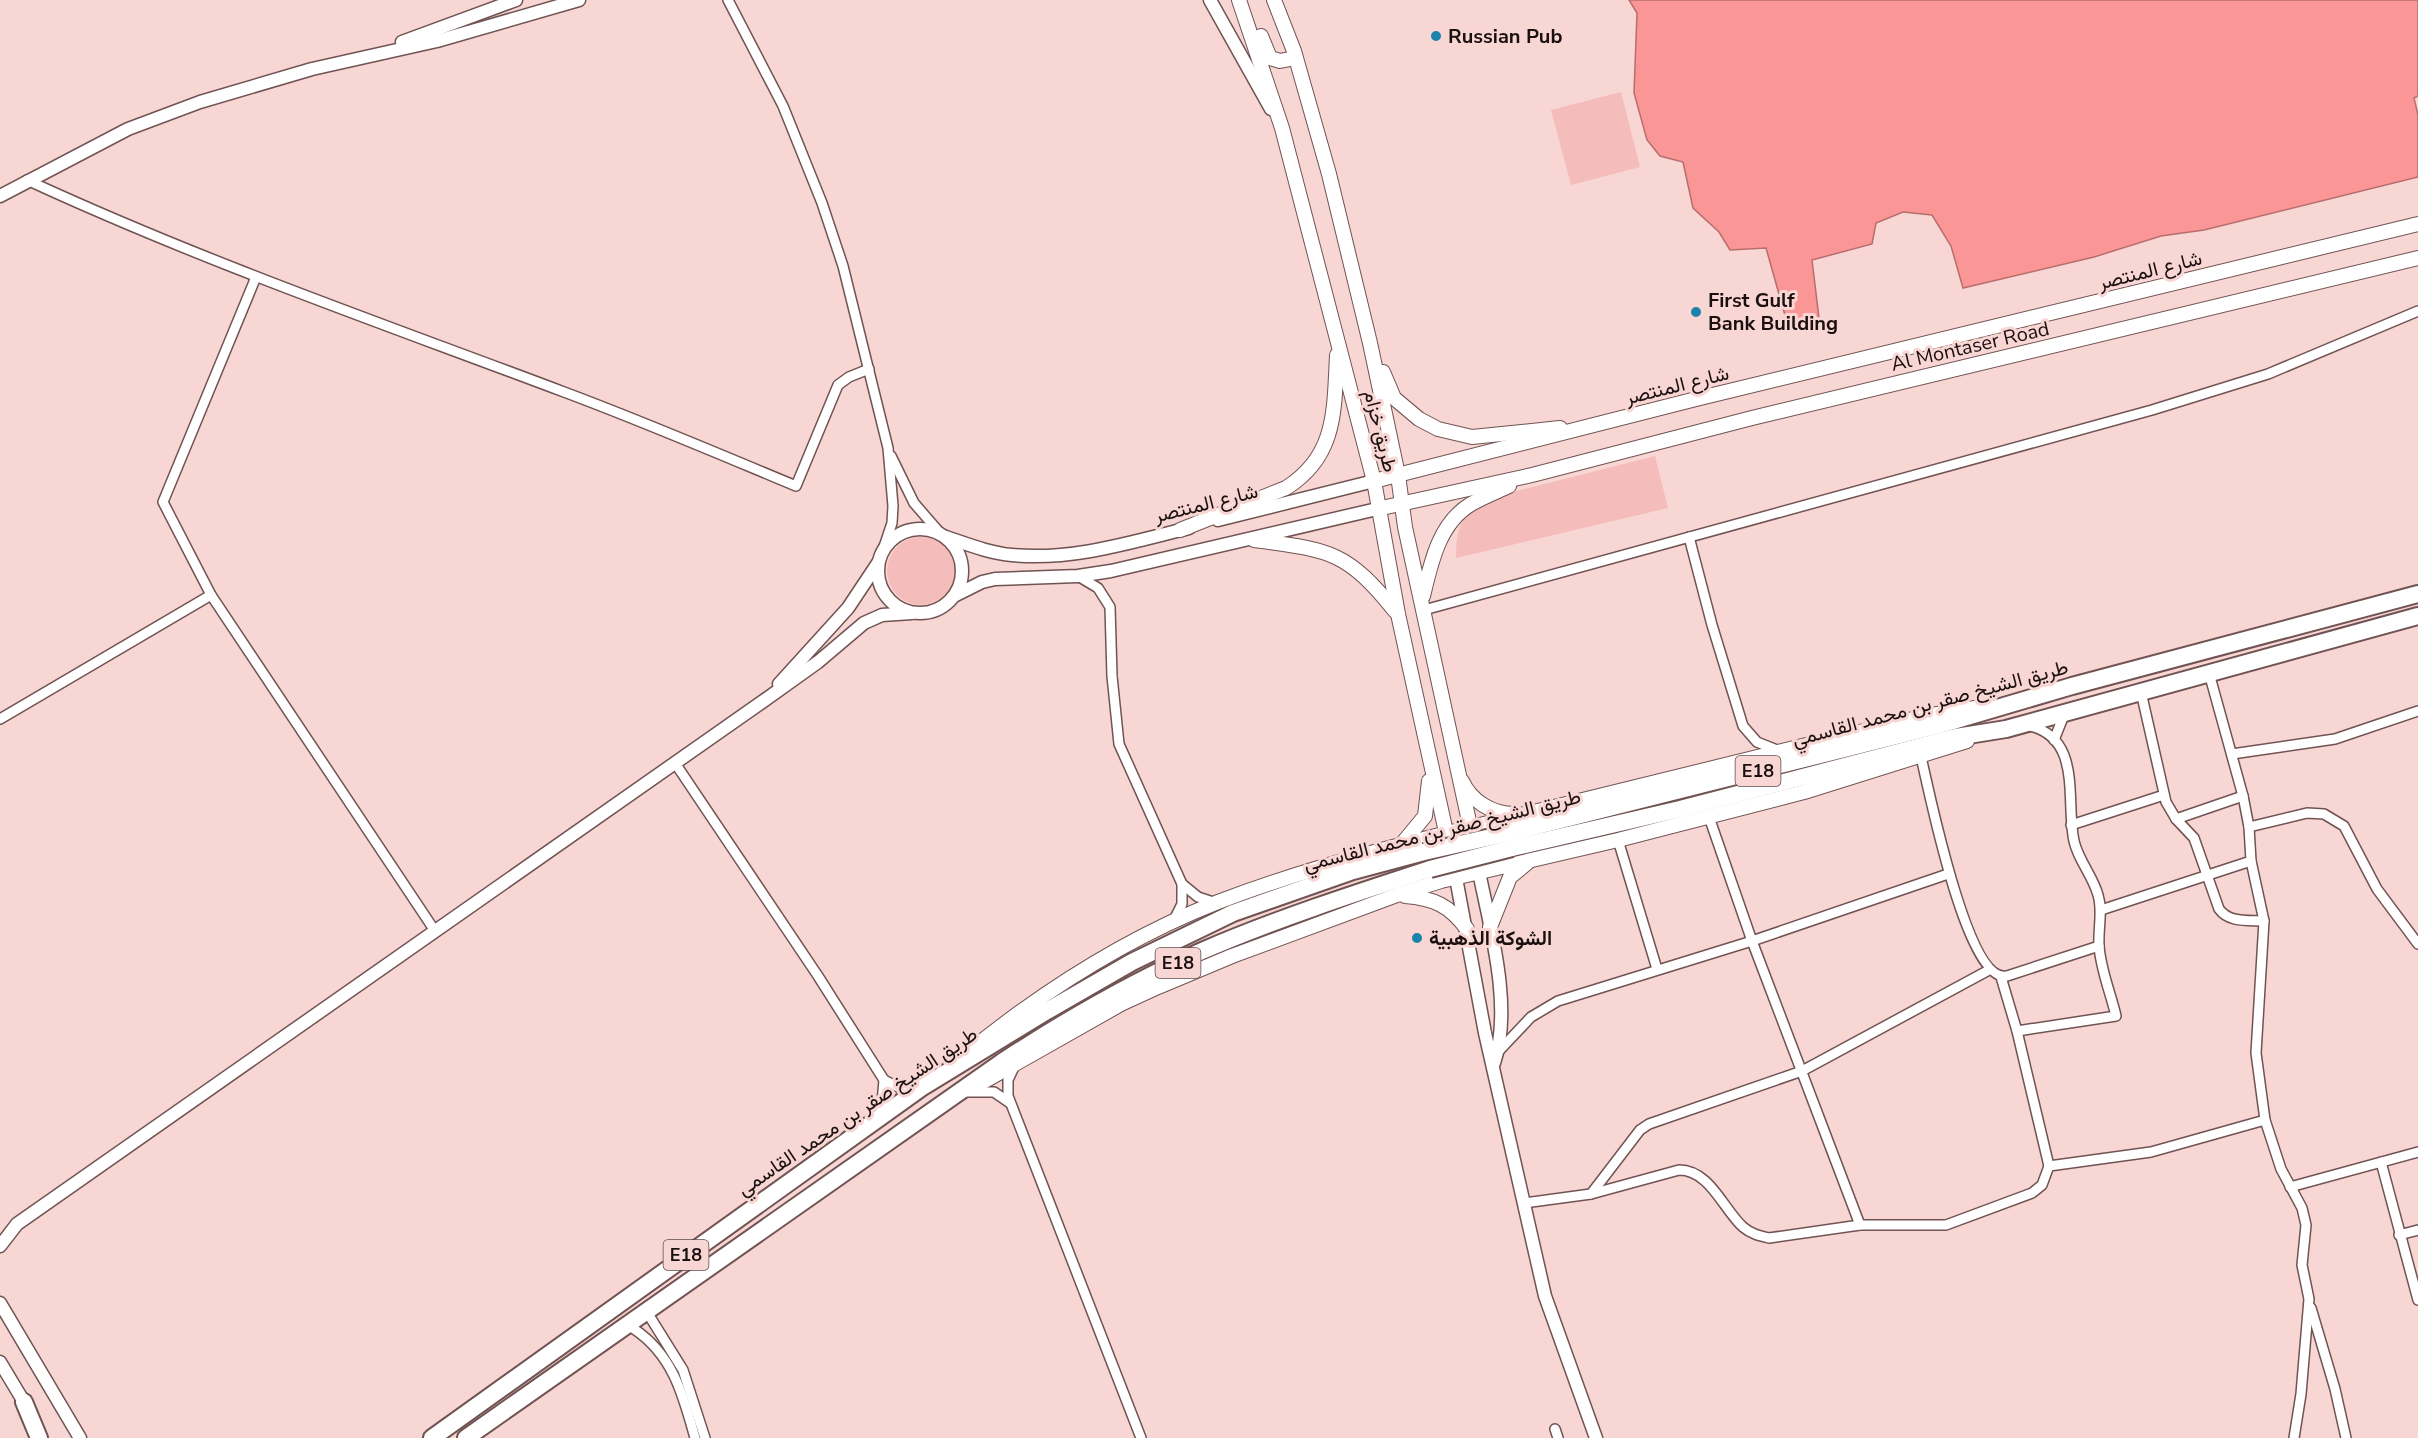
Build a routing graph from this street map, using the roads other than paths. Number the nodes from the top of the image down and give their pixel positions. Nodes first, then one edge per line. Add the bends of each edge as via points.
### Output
1 (516, 0) edge
2 (579, 0) edge
3 (728, 0) edge
4 (1210, 0) edge
5 (1239, 0) edge
6 (1243, 0) edge
7 (1274, 0) edge
8 (377, 52) junction
9 (1295, 58) junction
10 (1282, 128) junction
11 (27, 180) junction
12 (0, 196) edge
13 (2418, 224) edge
14 (2418, 258) edge
15 (256, 277) junction
16 (2418, 311) edge
17 (1338, 341) junction
18 (1370, 343) junction
19 (869, 369) junction
20 (1607, 423) junction
21 (888, 448) junction
22 (1398, 475) junction
23 (1532, 475) junction
24 (1374, 481) junction
25 (1402, 504) junction
26 (1377, 509) junction
27 (1180, 530) junction
28 (943, 535) junction
29 (1689, 537) junction
30 (1254, 540) junction
31 (883, 550) junction
32 (878, 563) junction
33 (1078, 576) junction
34 (2418, 594) edge
35 (211, 595) junction
36 (956, 595) junction
37 (1423, 605) junction
38 (912, 613) junction
39 (1398, 614) junction
40 (2418, 616) edge
41 (2209, 673) junction
42 (2141, 692) junction
43 (762, 702) junction
44 (2006, 704) junction
45 (2418, 711) edge
46 (2066, 712) junction
47 (0, 719) edge
48 (2014, 726) junction
49 (2054, 740) junction
50 (1786, 751) junction
51 (2232, 754) junction
52 (1921, 757) junction
53 (675, 763) junction
54 (1430, 764) junction
55 (1457, 768) junction
56 (2164, 795) junction
57 (2243, 796) junction
58 (1525, 814) junction
59 (1709, 817) junction
60 (2176, 819) junction
61 (2071, 825) junction
62 (2249, 827) junction
63 (1470, 828) junction
64 (1446, 833) junction
65 (1618, 840) junction
66 (1511, 841) junction
67 (1399, 846) junction
68 (1532, 861) junction
69 (2251, 861) junction
70 (1479, 872) junction
71 (1948, 874) junction
72 (2208, 875) junction
73 (1456, 878) junction
74 (1182, 884) junction
75 (1397, 896) junction
76 (1217, 903) junction
77 (2101, 910) junction
78 (2264, 921) junction
79 (1171, 924) junction
80 (1490, 927) junction
81 (1467, 929) junction
82 (435, 931) junction
83 (1752, 941) junction
84 (2418, 944) edge
85 (2098, 946) junction
86 (1657, 969) junction
87 (1989, 970) junction
88 (2001, 977) junction
89 (2017, 1031) junction
90 (1496, 1058) junction
91 (1016, 1065) junction
92 (1802, 1071) junction
93 (943, 1073) junction
94 (884, 1080) junction
95 (921, 1088) junction
96 (966, 1092) junction
97 (948, 1101) junction
98 (1010, 1103) junction
99 (880, 1118) junction
100 (2265, 1120) junction
101 (2418, 1152) edge
102 (2381, 1162) junction
103 (2049, 1166) junction
104 (2290, 1187) junction
105 (1592, 1194) junction
106 (1524, 1203) junction
107 (17, 1224) junction
108 (1860, 1226) junction
109 (0, 1227) edge
110 (2418, 1230) edge
111 (2399, 1236) junction
112 (0, 1246) edge
113 (2309, 1299) junction
114 (2418, 1300) edge
115 (1, 1302) edge
116 (650, 1317) dead end
117 (634, 1329) dead end
118 (0, 1362) edge
119 (24, 1402) junction
120 (39, 1438) edge
121 (45, 1438) edge
122 (80, 1438) edge
123 (432, 1438) edge
124 (466, 1438) edge
125 (694, 1438) edge
126 (705, 1438) edge
127 (1141, 1438) edge
128 (1596, 1438) edge
129 (2294, 1438) edge
130 (2346, 1438) edge

1 - 8 street
2 - 8 street via 437,41
3 - 19 street via 783,106 822,203 843,266
4 - 10 street
5 - 10 main road, طريق خزام
6 - 9 main road via 1251,9 1270,58 1280,62
7 - 9 main road, طريق خزام
8 - 11 street via 200,102 128,129
9 - 18 main road, طريق خزام via 1329,174
10 - 17 main road, طريق خزام
11 - 12 street
11 - 15 street
13 - 20 main road, شارع المنتصر
14 - 23 main road, Al Montaser Road via 1752,418
15 - 19 street via 567,393 796,486 838,384
15 - 35 street via 163,502
16 - 29 street via 2268,374 2152,411
17 - 24 main road, طريق خزام
17 - 27 main road via 1334,417 1315,464 1286,489
18 - 20 main road via 1394,398 1438,429 1472,437
18 - 22 main road, طريق خزام
19 - 21 street
20 - 22 main road, شارع المنتصر
21 - 28 street via 914,503
21 - 31 street via 893,506
22 - 24 main road, شارع المنتصر
22 - 25 main road, طريق خزام
23 - 25 main road
23 - 37 main road via 1469,505 1447,528 1433,557
24 - 26 main road, طريق خزام
24 - 27 street, شارع المنتصر
25 - 26 main road
25 - 37 main road, طريق خزام
26 - 30 street
26 - 39 main road, طريق خزام
27 - 28 street, شارع المنتصر via 1067,556 1012,555
28 - 31 street via 916,528 891,539
28 - 36 street via 960,555 962,582
29 - 37 street
29 - 50 street via 1743,726 1757,742
30 - 33 street
30 - 39 main road via 1333,554 1363,575
31 - 32 street
32 - 38 street via 878,577 889,600
32 - 43 street via 848,608
33 - 36 street via 995,579
33 - 74 street via 1098,588 1110,607 1112,686 1119,744
34 - 44 highway, طريق الشيخ صقر بن محمد القاسمي / E18
35 - 47 street
35 - 82 street
36 - 38 street via 937,611
37 - 55 main road, طريق خزام
38 - 43 street via 882,615 864,623
39 - 54 main road, طريق خزام
40 - 41 highway, طريق الشيخ صقر بن محمد القاسمي / E18
41 - 42 highway, طريق الشيخ صقر بن محمد القاسمي / E18
41 - 51 street
42 - 46 highway, طريق الشيخ صقر بن محمد القاسمي / E18
42 - 56 street
43 - 53 street
44 - 50 main road via 1925,716
44 - 66 highway, طريق الشيخ صقر بن محمد القاسمي / E18
45 - 51 street via 2335,739
46 - 48 highway, طريق الشيخ صقر بن محمد القاسمي / E18
46 - 49 street
48 - 49 street via 2039,729
48 - 52 main road
48 - 66 highway, طريق الشيخ صقر بن محمد القاسمي / E18 via 1956,737 1680,809
49 - 61 street via 2071,778
50 - 58 main road
51 - 57 street
52 - 59 main road
52 - 71 street
53 - 82 street
53 - 94 street
54 - 64 main road, طريق خزام
54 - 67 main road via 1425,816
55 - 58 main road via 1464,785 1480,803 1507,814
55 - 63 main road, طريق خزام
56 - 60 street
56 - 61 street
57 - 60 street
57 - 62 street
58 - 63 main road
59 - 65 main road
59 - 83 street
60 - 72 street via 2194,838
61 - 77 street
62 - 69 street
62 - 84 street via 2307,813 2324,814 2344,826 2378,889
63 - 64 main road
63 - 70 main road, طريق خزام
64 - 67 main road
64 - 73 main road, طريق خزام
65 - 68 main road
65 - 86 street
66 - 93 highway, طريق الشيخ صقر بن محمد القاسمي / E18, bridge via 1424,852 1353,871 1233,913 1132,962
66 - 97 highway, طريق الشيخ صقر بن محمد القاسمي / E18, bridge via 1307,910 1203,951 1067,1019
67 - 76 main road
68 - 70 main road
68 - 80 main road via 1510,878
69 - 72 street
69 - 78 street
70 - 73 main road
70 - 80 street
71 - 83 street
71 - 87 street via 1980,957
72 - 77 street
72 - 78 street via 2219,909 2225,915
73 - 75 main road
73 - 81 street
74 - 76 street via 1198,897
74 - 79 street via 1182,904
75 - 81 main road via 1444,904
75 - 91 main road via 1158,987
76 - 79 main road
77 - 85 street
78 - 100 street via 2256,1053
79 - 93 main road via 1070,980 989,1035
80 - 90 street via 1500,996
81 - 90 street via 1485,1033
82 - 107 street
83 - 86 street
83 - 92 street
85 - 88 street
85 - 89 street via 2116,1016
86 - 90 street via 1548,1005 1531,1017
87 - 88 street
87 - 92 street
88 - 89 street
89 - 103 street
90 - 106 street
91 - 96 main road
91 - 98 street via 1008,1080
92 - 105 street via 1649,1124 1640,1130
92 - 108 street
93 - 95 highway, طريق الشيخ صقر بن محمد القاسمي / E18
94 - 95 street via 906,1089
94 - 99 street
95 - 99 highway, طريق الشيخ صقر بن محمد القاسمي / E18
96 - 97 main road
96 - 98 street via 993,1092
97 - 124 highway, طريق الشيخ صقر بن محمد القاسمي / E18
98 - 127 street
99 - 123 highway, طريق الشيخ صقر بن محمد القاسمي / E18
100 - 103 street via 2143,1153
100 - 104 street
101 - 102 street
102 - 104 street
102 - 111 street
103 - 108 street via 2039,1190 1957,1222
104 - 113 street via 2305,1215 2302,1265
105 - 106 street
105 - 108 street via 1689,1170 1701,1176 1743,1227 1755,1235 1769,1238
106 - 128 street via 1545,1296
107 - 109 street
107 - 112 street
110 - 111 street
111 - 114 street
113 - 129 street
113 - 130 street
115 - 122 street
116 - 126 street via 683,1370
117 - 125 street via 669,1362 682,1391
118 - 119 street
119 - 120 highway
119 - 121 street

